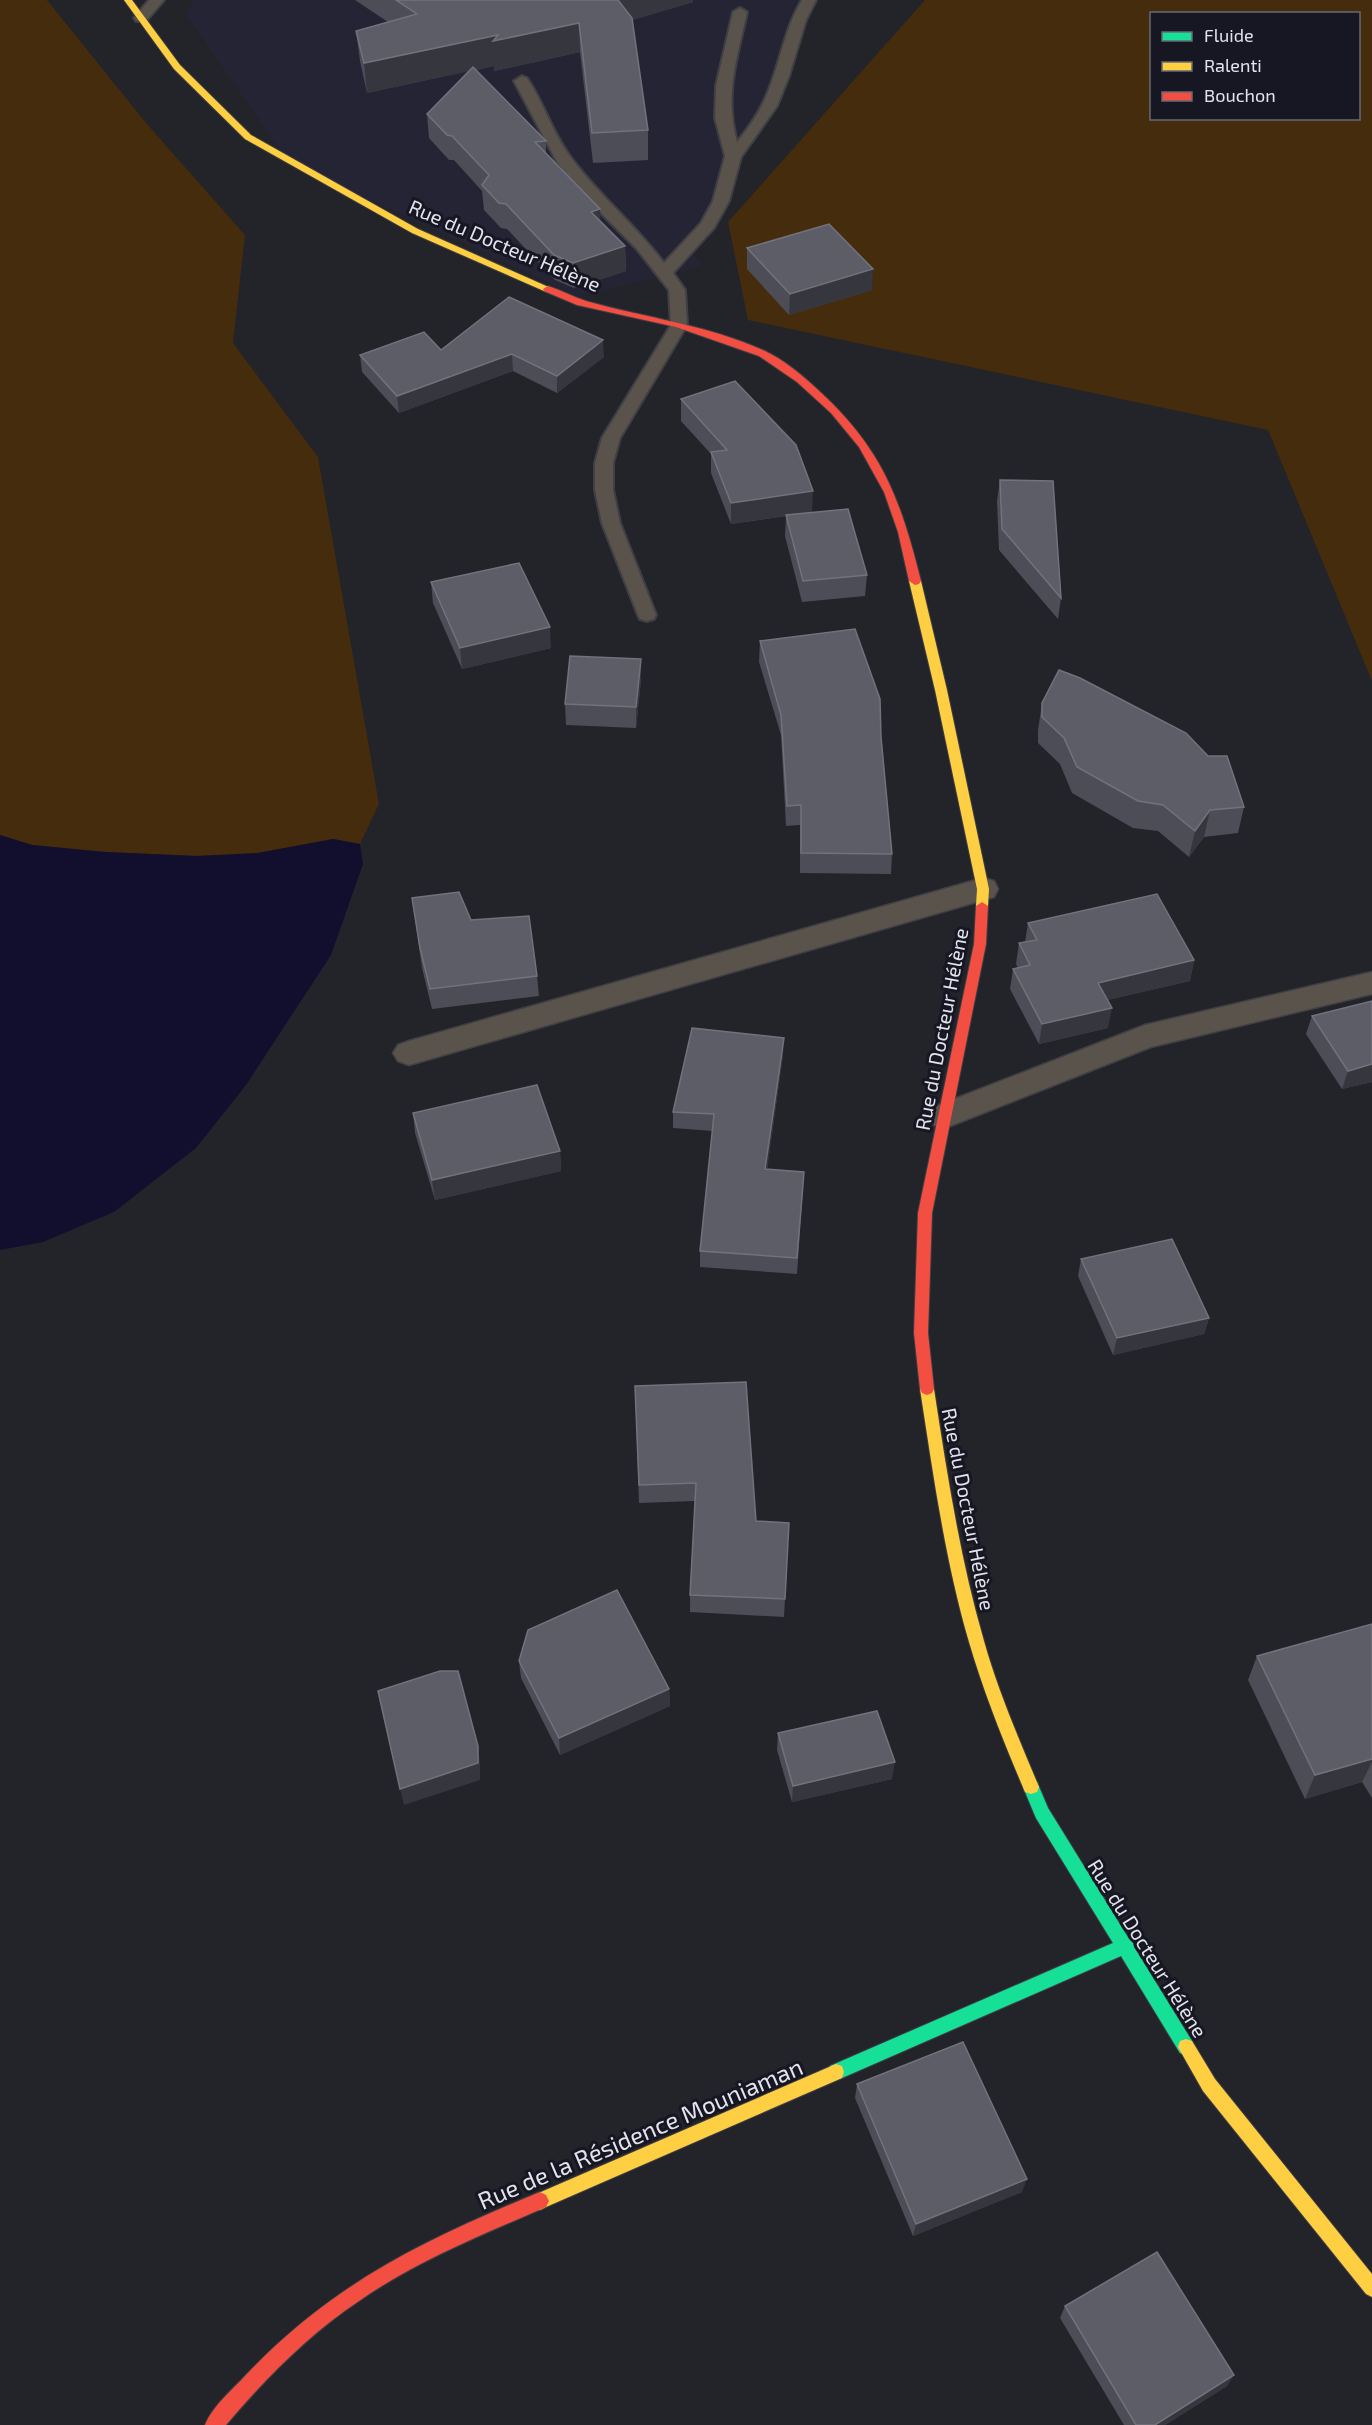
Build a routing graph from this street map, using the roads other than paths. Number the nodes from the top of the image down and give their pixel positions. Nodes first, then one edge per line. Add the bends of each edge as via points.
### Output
1 (128, 0) edge
2 (157, 0) edge
3 (809, 0) edge
4 (740, 12) dead end
5 (141, 18) junction
6 (522, 81) dead end
7 (733, 156) junction
8 (663, 273) junction
9 (680, 325) junction
10 (647, 615) dead end
11 (983, 889) junction
12 (1372, 983) edge
13 (409, 1053) dead end
14 (945, 1116) junction
15 (1126, 1946) junction
16 (1372, 2288) edge
17 (214, 2425) edge

1 - 5 street, Rue du Docteur Hélène
2 - 5 lane
3 - 7 lane via 800,15 778,89 751,136
4 - 7 lane via 724,86 723,118
5 - 9 street, Rue du Docteur Hélène via 177,67 248,137 289,162 415,231 581,303
6 - 8 lane via 563,159
7 - 8 lane via 721,201 708,225
8 - 9 lane via 677,290
9 - 10 lane via 611,438 604,463 604,490 611,523
9 - 11 street, Rue du Docteur Hélène via 763,354 801,380 835,411 864,446 879,473 905,543
11 - 13 street
11 - 14 street, Rue du Docteur Hélène via 980,944
12 - 14 street via 1145,1037
14 - 15 street, Rue du Docteur Hélène via 925,1213 921,1334 945,1505 976,1641 1002,1717 1042,1813
15 - 16 street, Rue du Docteur Hélène via 1209,2085
15 - 17 street, Rue de la Résidence Mouniaman via 441,2244 351,2295 287,2349

